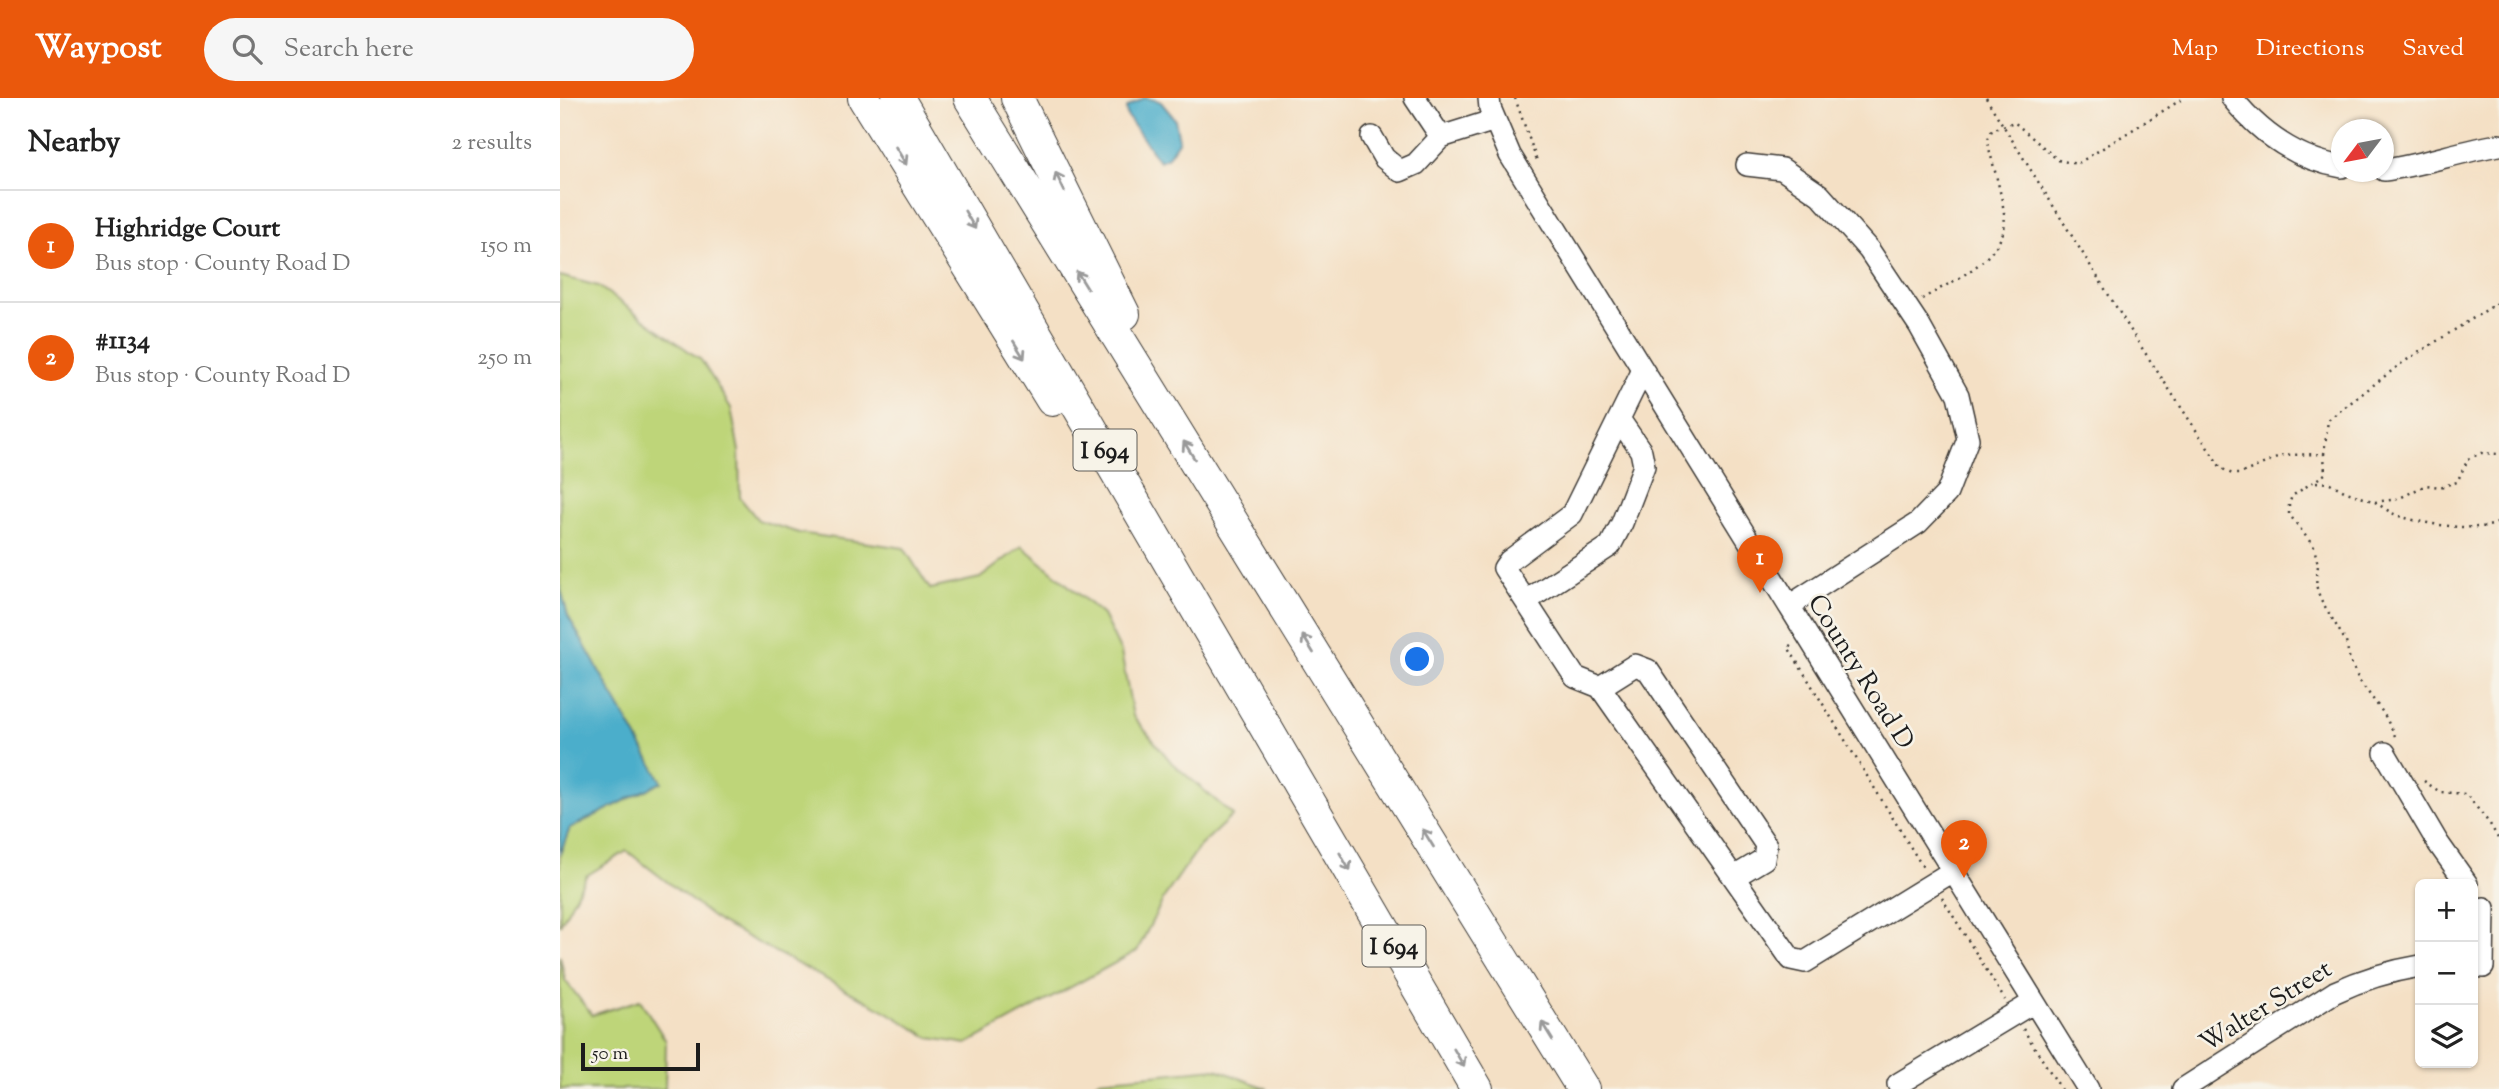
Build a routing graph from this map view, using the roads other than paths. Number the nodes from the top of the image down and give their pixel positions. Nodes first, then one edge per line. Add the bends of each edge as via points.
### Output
1 (864, 98) edge
2 (898, 98) edge
3 (970, 98) edge
4 (1017, 98) edge
5 (1415, 98) edge
6 (1489, 98) edge
7 (2232, 98) edge
8 (1495, 120) junction
9 (1372, 137) dead end
10 (1441, 137) junction
11 (2499, 145) edge
12 (2331, 164) edge
13 (1747, 165) dead end
14 (2394, 169) edge
15 (1643, 370) junction
16 (1158, 400) junction
17 (1619, 419) junction
18 (1526, 601) junction
19 (1789, 606) junction
20 (1600, 687) junction
21 (2390, 746) road end
22 (1311, 803) junction
23 (1953, 871) junction
24 (1734, 877) junction
25 (2463, 879) edge
26 (2478, 900) edge
27 (2499, 932) edge
28 (2415, 967) edge
29 (2485, 967) edge
30 (2034, 1002) junction
31 (1899, 1084) dead end
32 (1476, 1089) edge
33 (1583, 1089) edge
34 (2088, 1089) edge
35 (2183, 1089) edge

1 -> 22 highway via 1015,344
2 -> 22 highway, I 694
16 -> 3 highway, I 694
16 -> 4 highway via 1123,312
5 - 10 street
6 - 8 street, County Road D
7 - 12 street via 2284,146
8 - 10 street
8 - 15 street, County Road D via 1510,155
9 - 10 street via 1384,159 1401,171 1416,164
11 - 14 street
13 - 19 street via 1782,169 1821,195 1869,250 1958,395 1968,439 1947,493 1918,523
15 - 17 street
15 - 19 street, County Road D
33 -> 16 highway, I 694
17 - 18 street via 1572,514 1504,568
17 - 18 street via 1641,451 1644,466 1610,546
18 - 20 street via 1575,677
19 - 23 street, County Road D
20 - 24 street
20 - 24 street via 1635,665 1648,670 1766,845 1764,859
21 - 25 street via 2438,843
22 -> 32 highway, I 694
23 - 24 street via 1805,962 1791,959
23 - 30 street, County Road D
26 - 27 street
26 - 29 street
28 - 35 street, Walter Street via 2380,974 2335,992
30 - 31 street
30 - 34 street, County Road D

